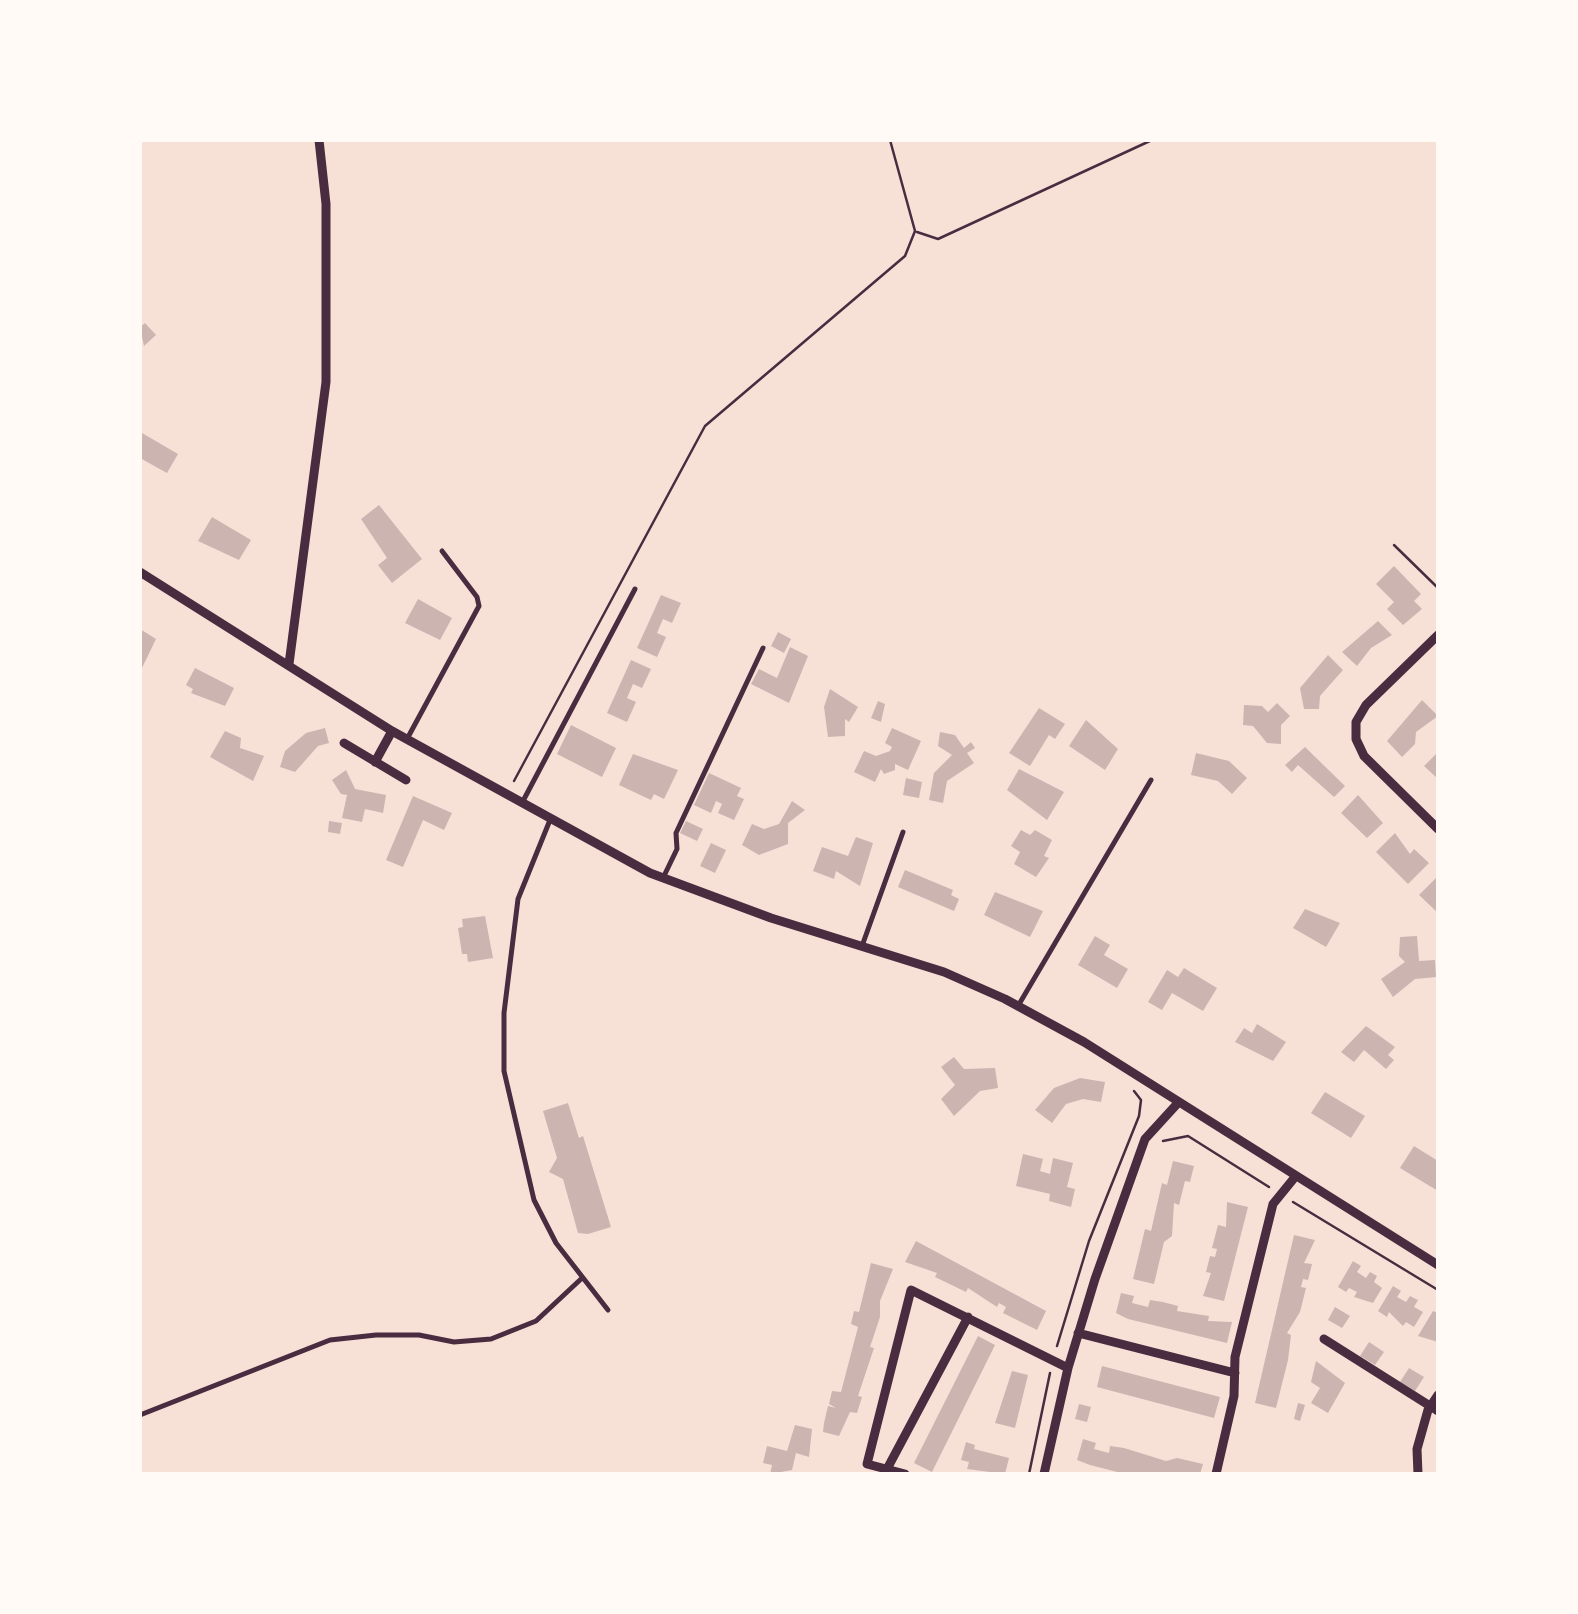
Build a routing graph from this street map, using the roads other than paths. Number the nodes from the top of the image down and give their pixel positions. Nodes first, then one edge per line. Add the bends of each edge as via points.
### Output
1 (319, 140) edge
2 (442, 551) dead end
3 (140, 572) edge
4 (635, 589) dead end
5 (1438, 635) edge
6 (764, 648) dead end
7 (289, 664) junction
8 (392, 731) junction
9 (407, 739) junction
10 (344, 743) dead end
11 (375, 762) junction
12 (406, 780) dead end
13 (1151, 780) dead end
14 (521, 804) junction
15 (550, 820) junction
16 (1438, 829) edge
17 (904, 832) dead end
18 (663, 878) junction
19 (862, 949) junction
20 (1018, 1006) junction
21 (1177, 1104) junction
22 (1294, 1177) junction
23 (1438, 1265) edge
24 (582, 1278) junction
25 (608, 1310) dead end
26 (968, 1318) junction
27 (1078, 1333) junction
28 (1324, 1340) dead end
29 (1068, 1368) junction
30 (1236, 1372) junction
31 (1438, 1395) edge
32 (1434, 1408) edge
33 (140, 1414) edge
34 (887, 1469) junction
35 (905, 1474) edge
36 (1044, 1474) edge
37 (1216, 1474) edge
38 (1418, 1474) edge

1 - 7 street via 326,204 326,382
2 - 9 lane via 479,606
3 - 7 street
4 - 14 lane
5 - 16 street via 1366,705 1356,739 1364,756
6 - 18 lane via 676,833
7 - 8 street
8 - 9 street
8 - 11 street
9 - 14 street
10 - 11 street
11 - 12 street
13 - 20 lane
14 - 15 street
15 - 18 street
15 - 24 lane via 518,900 504,1072 534,1200
17 - 19 lane
18 - 19 street
19 - 20 street via 944,972
20 - 21 street
21 - 22 street
21 - 27 street via 1146,1140
22 - 23 street
22 - 30 street via 1273,1204
24 - 25 lane
24 - 33 lane via 536,1321 491,1339 330,1340
26 - 29 street
26 - 34 street
26 - 34 street via 911,1290 868,1464
27 - 29 street
27 - 30 street
28 - 32 street
29 - 36 street
30 - 37 street
31 - 32 street
32 - 38 street via 1417,1449
34 - 35 street

